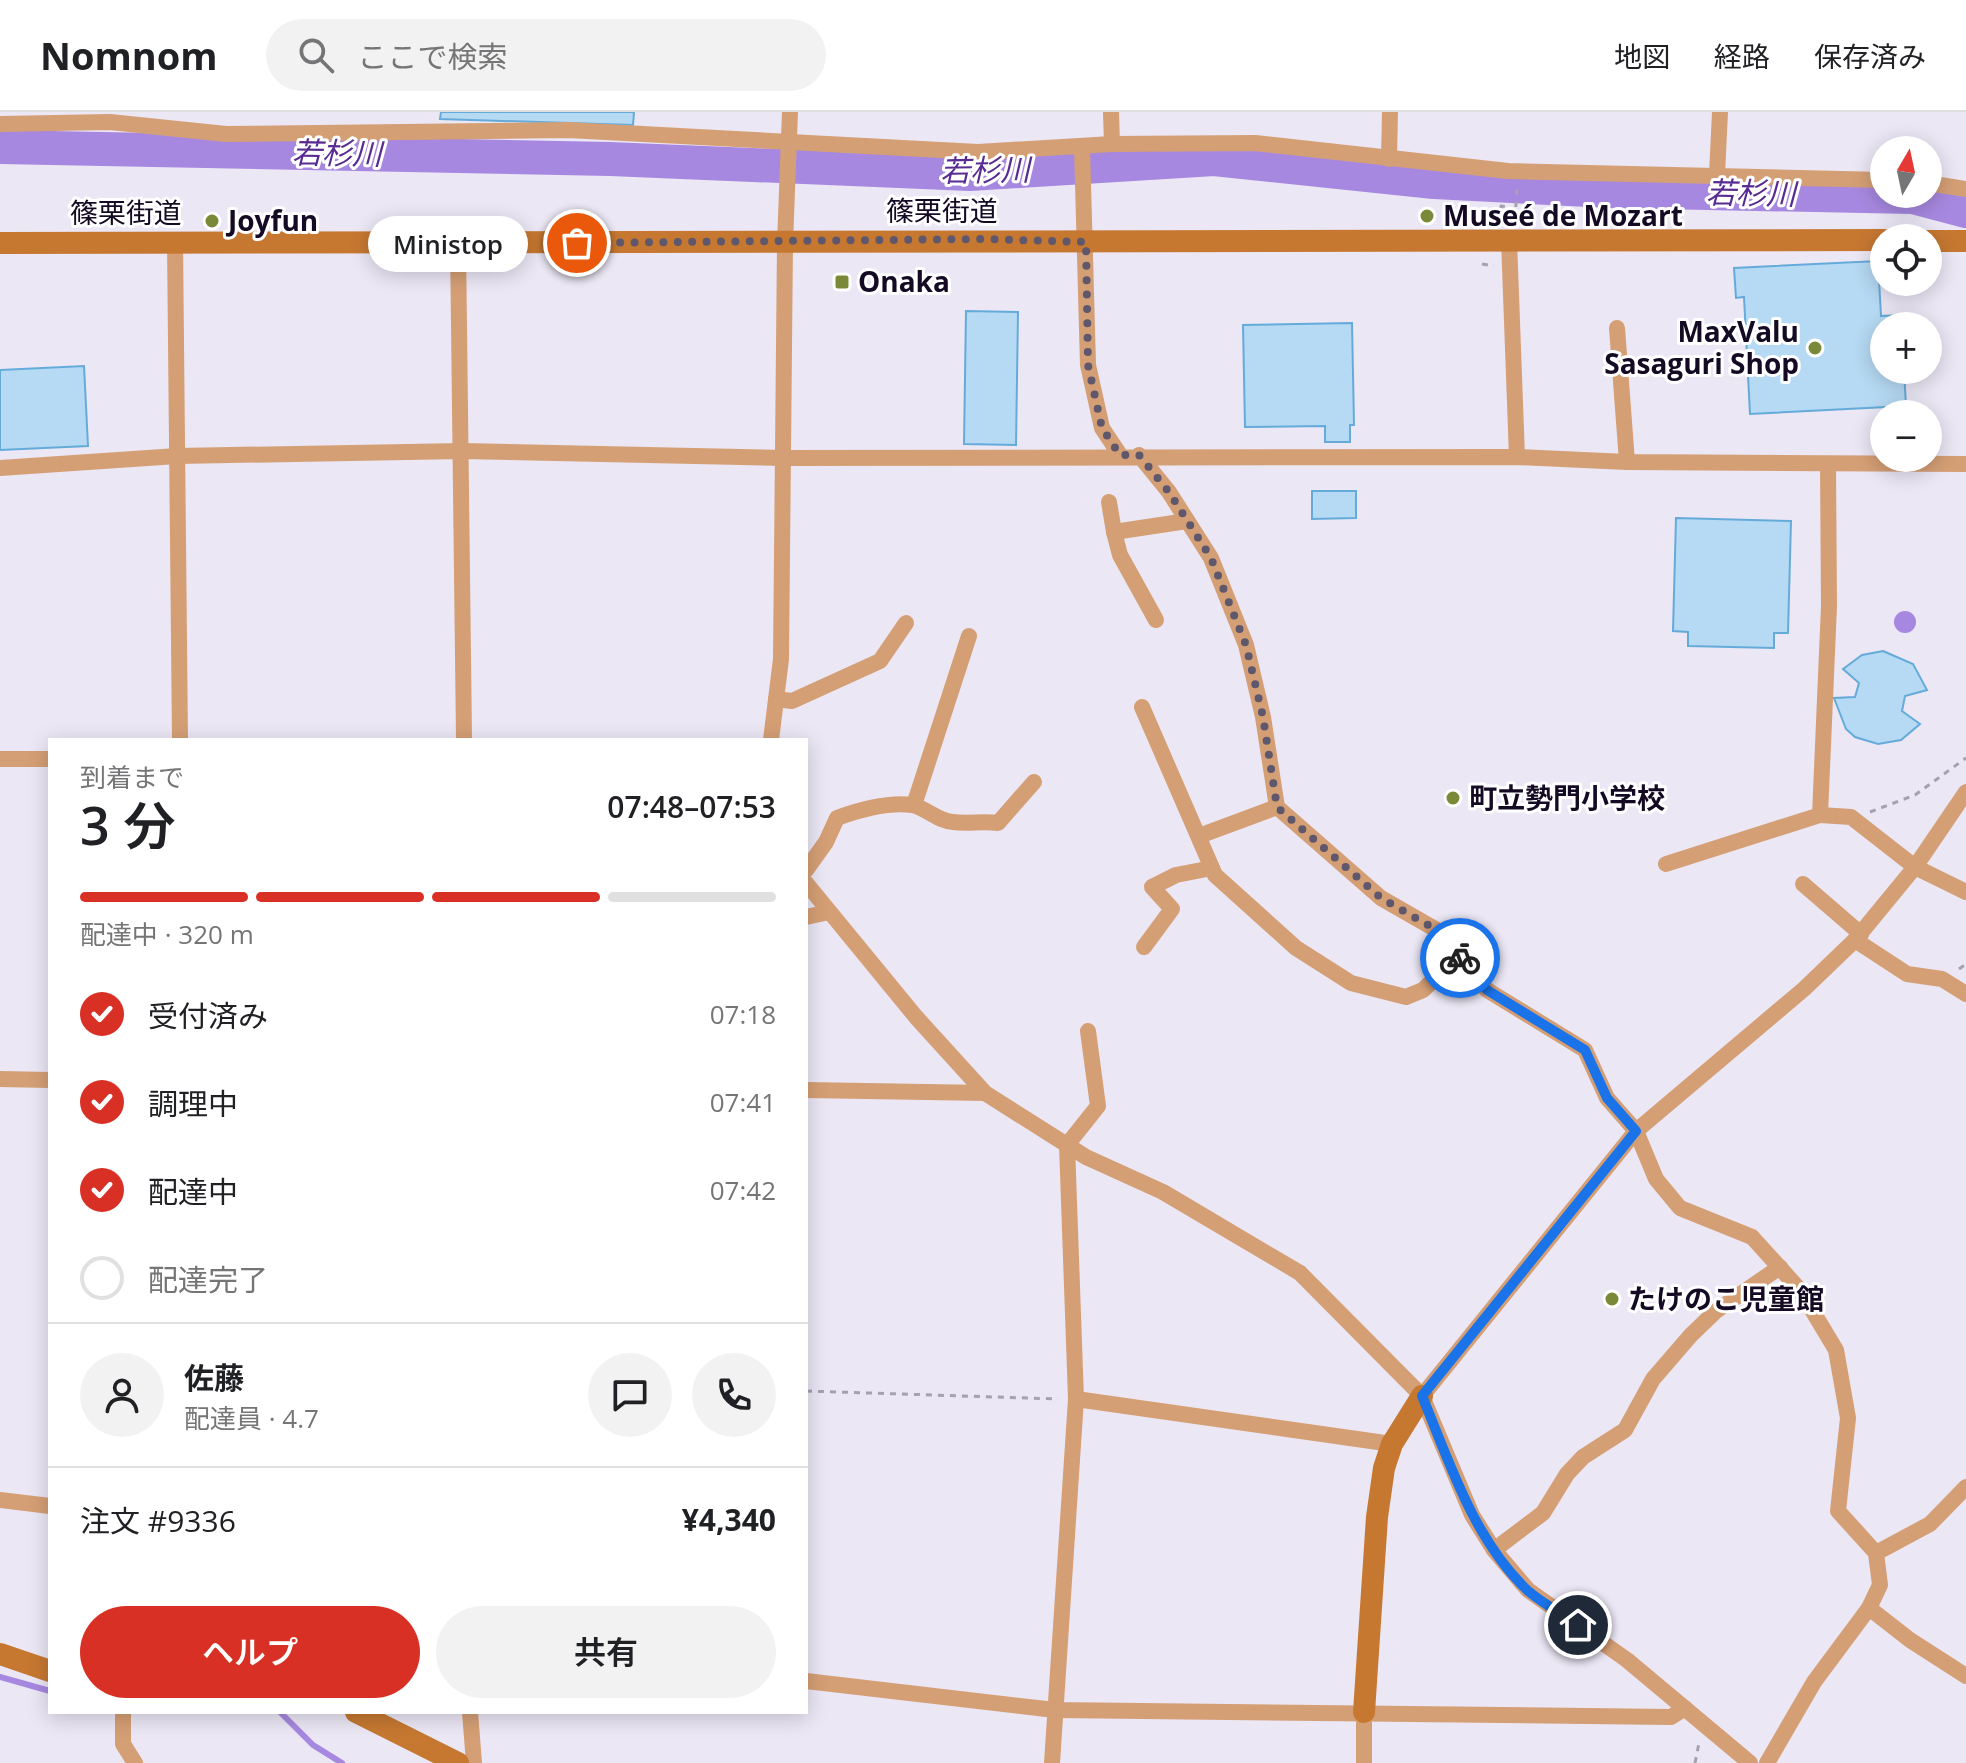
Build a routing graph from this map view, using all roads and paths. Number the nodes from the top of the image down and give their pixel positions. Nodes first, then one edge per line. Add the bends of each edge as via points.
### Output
1 (790, 112) edge
2 (1111, 112) edge
3 (1390, 112) edge
4 (1720, 112) edge
5 (0, 124) edge
6 (791, 142) junction
7 (1112, 144) junction
8 (1082, 147) junction
9 (1389, 159) junction
10 (1519, 171) junction
11 (1717, 175) junction
12 (1870, 180) edge
13 (1942, 185) edge
14 (1966, 189) edge
15 (1508, 232) junction
16 (1870, 240) edge
17 (1942, 241) edge
18 (1966, 241) edge
19 (175, 242) junction
20 (1086, 242) junction
21 (0, 243) edge
22 (458, 243) junction
23 (785, 243) junction
24 (1617, 328) dead end
25 (462, 451) junction
26 (1120, 455) junction
27 (1139, 455) junction
28 (177, 456) junction
29 (1517, 457) junction
30 (783, 458) junction
31 (1627, 462) junction
32 (1828, 464) junction
33 (1966, 464) edge
34 (0, 468) edge
35 (1109, 502) dead end
36 (1187, 521) junction
37 (1114, 532) junction
38 (1156, 620) dead end
39 (906, 623) dead end
40 (969, 636) dead end
41 (776, 699) junction
42 (1142, 707) dead end
43 (180, 738) edge
44 (464, 738) edge
45 (771, 738) edge
46 (1966, 758) edge
47 (0, 759) edge
48 (48, 759) edge
49 (1034, 782) dead end
50 (1966, 792) edge
51 (914, 805) junction
52 (1277, 807) junction
53 (1820, 815) junction
54 (1851, 817) junction
55 (1199, 836) junction
56 (1666, 864) dead end
57 (808, 867) edge
58 (1915, 867) junction
59 (1212, 868) junction
60 (1803, 884) dead end
61 (808, 886) edge
62 (1966, 892) edge
63 (829, 912) junction
64 (808, 917) edge
65 (1858, 937) junction
66 (1144, 947) dead end
67 (1458, 956) junction
68 (1966, 994) edge
69 (1088, 1031) dead end
70 (0, 1079) edge
71 (48, 1080) edge
72 (808, 1090) edge
73 (985, 1093) junction
74 (1636, 1131) junction
75 (1067, 1145) junction
76 (1780, 1267) junction
77 (808, 1391) edge
78 (1422, 1396) junction
79 (1076, 1399) junction
80 (1392, 1444) junction
81 (1966, 1487) edge
82 (0, 1500) edge
83 (48, 1506) edge
84 (1494, 1550) junction
85 (1876, 1553) junction
86 (1869, 1608) junction
87 (0, 1654) edge
88 (48, 1670) edge
89 (1966, 1676) edge
90 (808, 1681) edge
91 (1685, 1708) junction
92 (1055, 1710) junction
93 (1364, 1712) junction
94 (123, 1714) edge
95 (360, 1714) edge
96 (470, 1714) edge
97 (123, 1744) junction
98 (116, 1763) edge
99 (135, 1763) edge
100 (458, 1763) edge
101 (474, 1763) edge
102 (1052, 1763) edge
103 (1364, 1763) edge
104 (1750, 1763) edge
105 (1767, 1763) edge

1 - 6 street
2 - 7 street
3 - 9 street
4 - 11 street
5 - 6 street via 110,122 226,134 568,130
6 - 8 street via 978,152
6 - 23 street
7 - 8 street
7 - 9 street via 1255,143
8 - 20 street
9 - 10 street
10 - 11 street
10 - 15 path
11 - 12 street
13 - 14 street
15 - 16 main road, 篠栗街道
15 - 20 main road, 篠栗街道
15 - 29 street
17 - 18 main road
19 - 21 main road, 篠栗街道
19 - 22 main road, 篠栗街道
19 - 28 street
20 - 23 main road, 篠栗街道
20 - 26 street via 1088,365 1102,428
22 - 23 main road, 篠栗街道
22 - 25 street
23 - 30 street
24 - 31 street
25 - 28 street
25 - 30 street
25 - 44 street
26 - 27 street
26 - 30 street
27 - 29 street
27 - 36 street
28 - 34 street
28 - 43 street
29 - 31 street
30 - 41 street
31 - 32 street
32 - 33 street
32 - 53 street via 1829,606
35 - 37 street
36 - 37 street
36 - 52 street via 1211,558 1246,645
37 - 38 street via 1120,555
39 - 41 street via 880,661 792,701
40 - 51 street
41 - 45 street
42 - 55 street
46 - 54 path via 1915,795
47 - 48 street
49 - 51 street via 998,823 954,822
50 - 58 street
51 - 57 street via 861,809 837,818
52 - 55 street
52 - 67 street via 1381,898 1435,929
53 - 54 street
53 - 56 street
54 - 58 street
55 - 59 street
58 - 62 street
58 - 65 street
59 - 66 street via 1176,875 1152,887 1172,909
59 - 67 street via 1296,948 1351,983 1406,997 1423,990
60 - 65 street
61 - 63 street
63 - 64 street
63 - 73 street
65 - 68 street via 1907,974 1942,979
65 - 74 street
67 - 74 street via 1487,990 1585,1050 1607,1098
69 - 75 street via 1098,1106
70 - 71 street
72 - 73 street
73 - 75 street
74 - 76 street via 1656,1179 1680,1208 1752,1237
74 - 78 street
75 - 78 street via 1176,1199 1300,1273
75 - 79 street
76 - 84 street via 1691,1335 1653,1379 1625,1430 1583,1457 1543,1513
76 - 85 street via 1836,1350 1848,1418 1838,1511
77 - 79 path
78 - 80 main road
78 - 84 street via 1472,1515
79 - 80 street
79 - 92 street
80 - 93 main road via 1377,1517
81 - 85 street via 1930,1524
82 - 83 street
84 - 91 street via 1528,1590
85 - 86 street via 1880,1585
86 - 89 street
86 - 105 street via 1820,1672
87 - 88 main road
90 - 92 street
91 - 93 street via 1671,1717
91 - 104 street
92 - 93 street
92 - 102 street
93 - 103 street
94 - 97 street
95 - 100 main road
96 - 101 street
97 - 98 street
97 - 99 street

